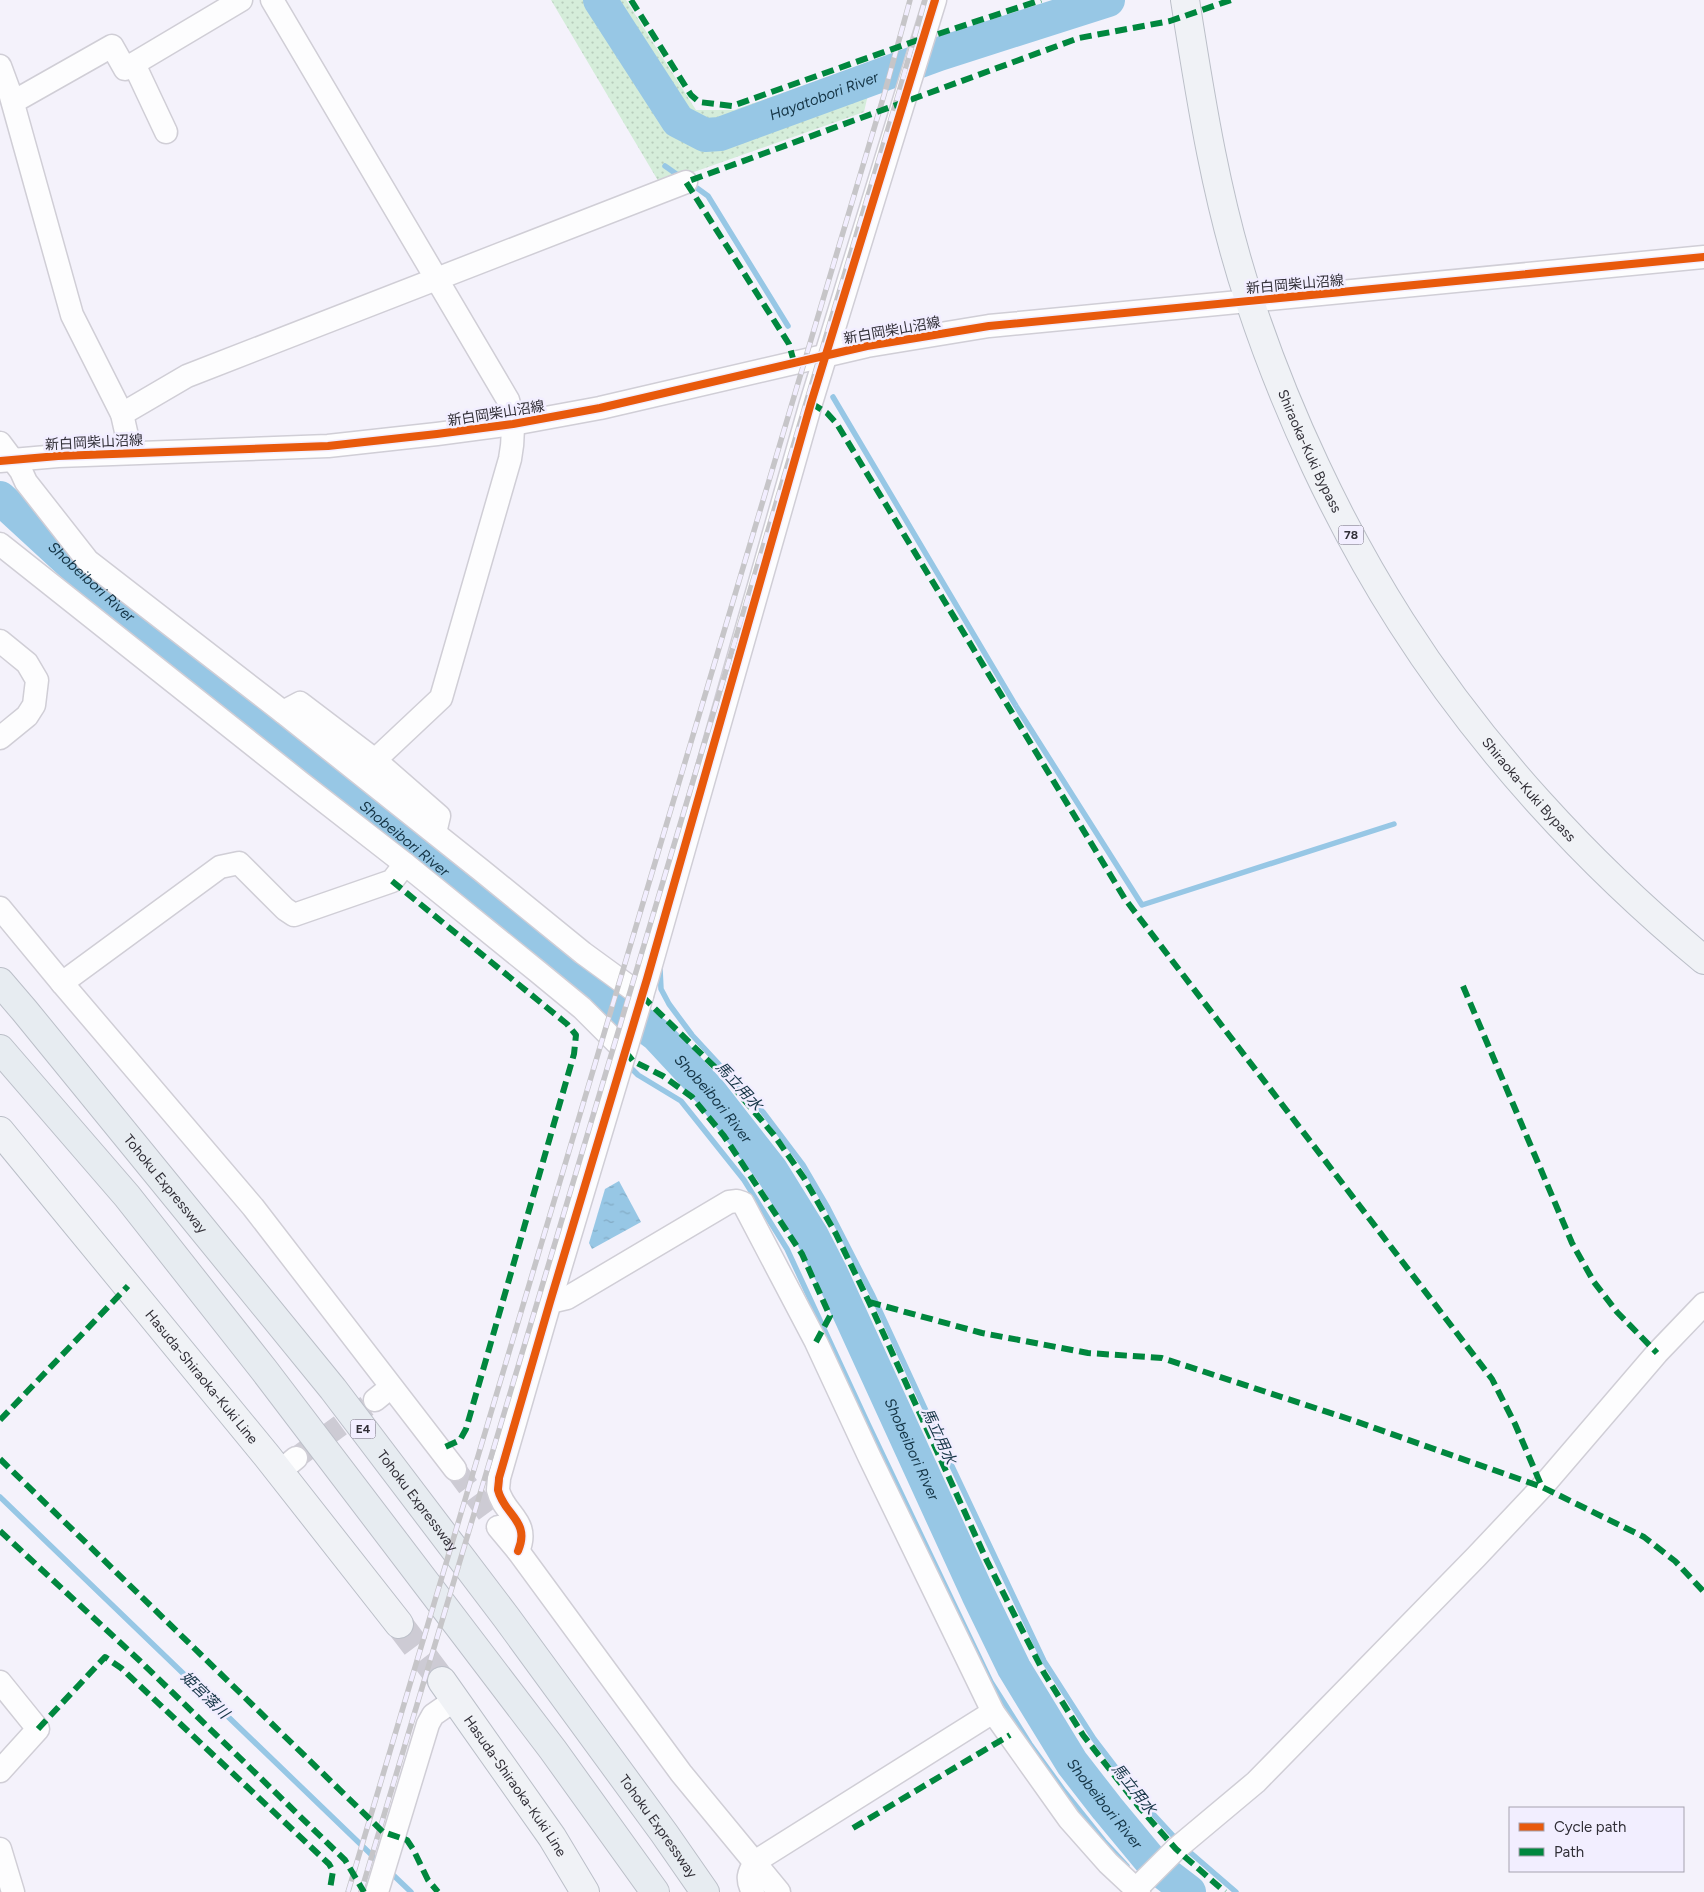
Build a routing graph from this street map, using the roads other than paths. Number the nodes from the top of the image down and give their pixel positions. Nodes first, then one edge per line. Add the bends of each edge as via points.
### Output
1 (241, 0) edge
2 (272, 0) edge
3 (935, 0) edge
4 (1185, 3) edge
5 (134, 64) junction
6 (0, 66) edge
7 (13, 102) junction
8 (166, 132) dead end
9 (686, 182) dead end
10 (1704, 257) edge
11 (435, 278) junction
12 (1250, 301) junction
13 (826, 355) junction
14 (122, 414) junction
15 (513, 424) junction
16 (128, 453) junction
17 (4, 455) edge
18 (0, 544) edge
19 (0, 641) edge
20 (283, 712) junction
21 (0, 738) edge
22 (374, 760) junction
23 (435, 833) junction
24 (405, 864) junction
25 (0, 908) edge
26 (1704, 960) edge
27 (0, 982) edge
28 (62, 983) junction
29 (641, 1001) junction
30 (627, 1046) junction
31 (0, 1050) edge
32 (0, 1131) edge
33 (550, 1302) junction
34 (1704, 1304) edge
35 (455, 1469) tunnel mouth
36 (498, 1527) tunnel mouth
37 (518, 1551) junction
38 (399, 1624) tunnel mouth
39 (0, 1682) edge
40 (449, 1690) joint
41 (993, 1712) junction
42 (0, 1771) edge
43 (0, 1849) edge
44 (756, 1861) junction
45 (1142, 1886) edge
46 (378, 1889) edge
47 (13, 1892) edge
48 (585, 1892) edge
49 (655, 1892) edge
50 (705, 1892) edge
51 (753, 1892) edge
52 (780, 1892) edge

1 - 5 street
2 - 11 street
3 - 13 street
4 - 12 main road, Shiraoka-Kuki Bypass / 78 via 1210,149
5 - 7 street via 125,69 112,46
5 - 8 street
6 - 7 street
7 - 14 street via 72,315
9 - 11 street
10 - 12 street, 新白岡柴山沼線
11 - 14 street via 187,376
11 - 15 street via 508,400
12 - 13 street, 新白岡柴山沼線 via 1023,322
12 - 26 main road, Shiraoka-Kuki Bypass / 78 via 1306,443 1338,511 1400,621 1431,667 1496,751 1560,824 1638,904
13 - 15 street, 新白岡柴山沼線 via 600,408
13 - 29 street
14 - 16 street
15 - 16 street, 新白岡柴山沼線 via 328,446
15 - 22 street via 510,459 441,698
16 - 17 street, 新白岡柴山沼線
17 - 20 street via 88,562
18 - 24 street
19 - 21 street via 27,663 37,680 31,710
20 - 22 street via 300,703
20 - 23 street
22 - 23 street via 439,816
23 - 29 street
24 - 28 street via 392,882 294,914 239,863 220,866
24 - 30 street
25 - 28 street
27 - 50 highway, Tohoku Expressway / E4 via 333,1389 506,1616
28 - 35 street via 253,1207 383,1394 441,1449
29 - 30 street
30 - 33 street
31 - 49 highway via 127,1196 258,1362 547,1742
32 - 38 main road, Hasuda-Shiraoka-Kuki Line via 288,1465
33 - 37 street via 499,1478 498,1489 522,1533
33 - 41 street via 567,1298 729,1202 743,1203 812,1336
34 - 45 street via 1476,1557 1256,1782 1170,1856
36 - 37 street
37 - 44 street via 681,1773
39 - 42 street via 38,1729
40 - 46 street via 428,1724
40 - 48 main road, Hasuda-Shiraoka-Kuki Line via 552,1837
41 - 44 street
41 - 45 street via 1069,1819 1108,1863
43 - 47 street
44 - 51 street via 748,1873
44 - 52 street

